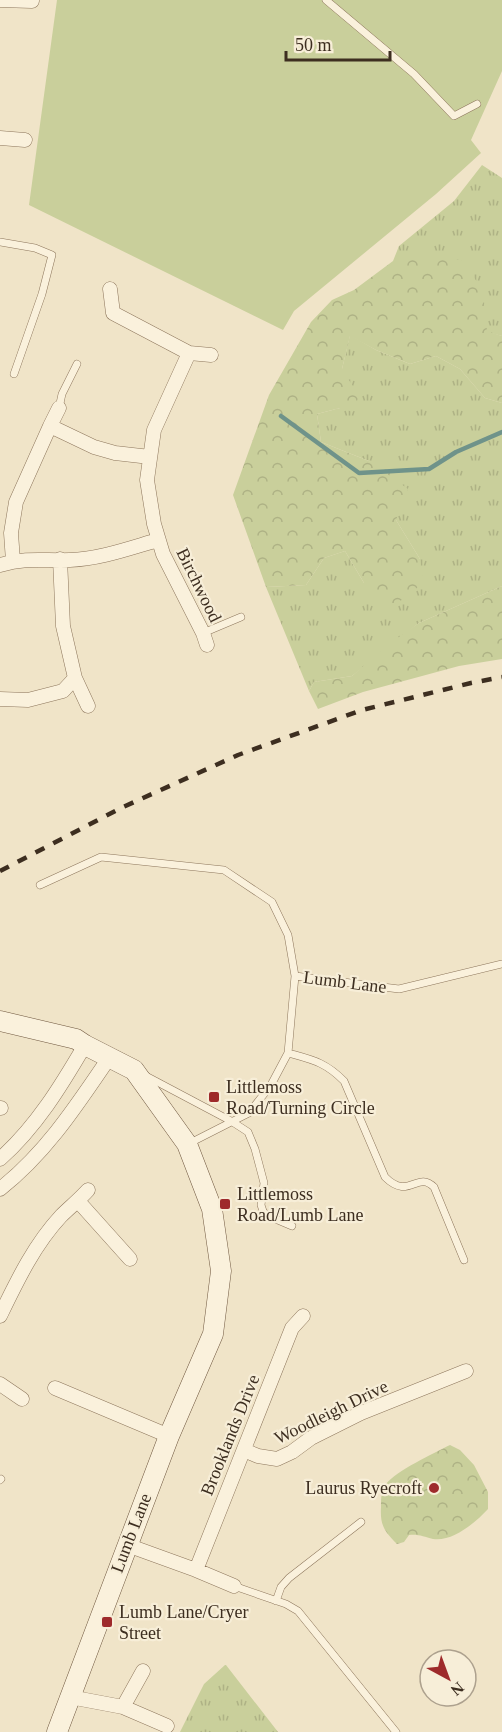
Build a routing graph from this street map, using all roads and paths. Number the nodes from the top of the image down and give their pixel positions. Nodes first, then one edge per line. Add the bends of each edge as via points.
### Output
1 (0, 0) edge
2 (326, 0) edge
3 (32, 1) edge
4 (477, 104) dead end
5 (0, 138) edge
6 (25, 140) dead end
7 (0, 242) edge
8 (110, 289) dead end
9 (189, 352) junction
10 (211, 356) dead end
11 (77, 364) dead end
12 (14, 374) dead end
13 (59, 408) joint
14 (50, 426) junction
15 (150, 458) junction
16 (158, 540) junction
17 (60, 559) junction
18 (7, 563) edge
19 (241, 617) dead end
20 (205, 639) joint
21 (75, 678) junction
22 (0, 699) edge
23 (88, 706) dead end
24 (40, 885) dead end
25 (502, 964) edge
26 (295, 976) junction
27 (0, 1020) edge
28 (85, 1045) junction
29 (288, 1053) junction
30 (110, 1058) junction
31 (134, 1070) junction
32 (231, 1121) junction
33 (187, 1144) junction
34 (0, 1159) edge
35 (0, 1189) edge
36 (292, 1226) dead end
37 (130, 1259) dead end
38 (464, 1260) dead end
39 (0, 1315) edge
40 (303, 1316) dead end
41 (466, 1371) dead end
42 (0, 1383) edge
43 (55, 1388) dead end
44 (22, 1400) dead end
45 (169, 1436) junction
46 (244, 1450) junction
47 (361, 1522) dead end
48 (127, 1545) junction
49 (196, 1570) junction
50 (234, 1586) joint
51 (276, 1600) junction
52 (142, 1671) dead end
53 (70, 1697) junction
54 (123, 1707) junction
55 (167, 1726) dead end
56 (57, 1732) edge
57 (396, 1732) edge

1 - 3 street
2 - 4 lane via 414,75 454,116
5 - 6 street
7 - 12 lane via 52,255
8 - 9 street via 113,313
9 - 10 street
9 - 15 street, Birchwood via 154,430
11 - 13 lane
13 - 14 street
14 - 15 street via 94,447
14 - 18 street via 16,502
15 - 16 street, Birchwood via 147,480
16 - 17 street via 111,553
16 - 20 street, Birchwood
17 - 18 street
17 - 21 street via 63,626
19 - 20 lane
21 - 22 street via 63,691 28,700
21 - 23 street
24 - 26 lane via 101,857 224,870 272,902 288,935
25 - 26 lane, Lumb Lane via 399,989
26 - 29 lane, Lumb Lane
27 - 28 street via 76,1039
28 - 30 street
28 - 34 street via 38,1119
29 - 32 lane, Lumb Lane via 262,1098 249,1113
29 - 38 lane via 321,1062 344,1082 385,1177 402,1188 423,1181 434,1187
30 - 31 street
30 - 35 street via 48,1142
31 - 32 lane
31 - 33 street, Lumb Lane
32 - 33 lane, Lumb Lane
32 - 36 lane via 248,1132 255,1149 264,1183 263,1211
33 - 45 street, Lumb Lane via 212,1209 221,1271 213,1334
37 - 39 street via 83,1196 40,1244
40 - 46 street, Brooklands Drive via 292,1328
41 - 46 street, Woodleigh Drive via 361,1413 277,1460
42 - 44 street
43 - 45 street
45 - 48 street, Lumb Lane
46 - 49 street, Brooklands Drive
47 - 51 lane via 289,1578
48 - 49 street
48 - 53 street, Lumb Lane
49 - 50 street
50 - 51 lane
51 - 57 lane via 303,1617
52 - 54 street
53 - 54 street
53 - 56 street, Lumb Lane
54 - 55 street

